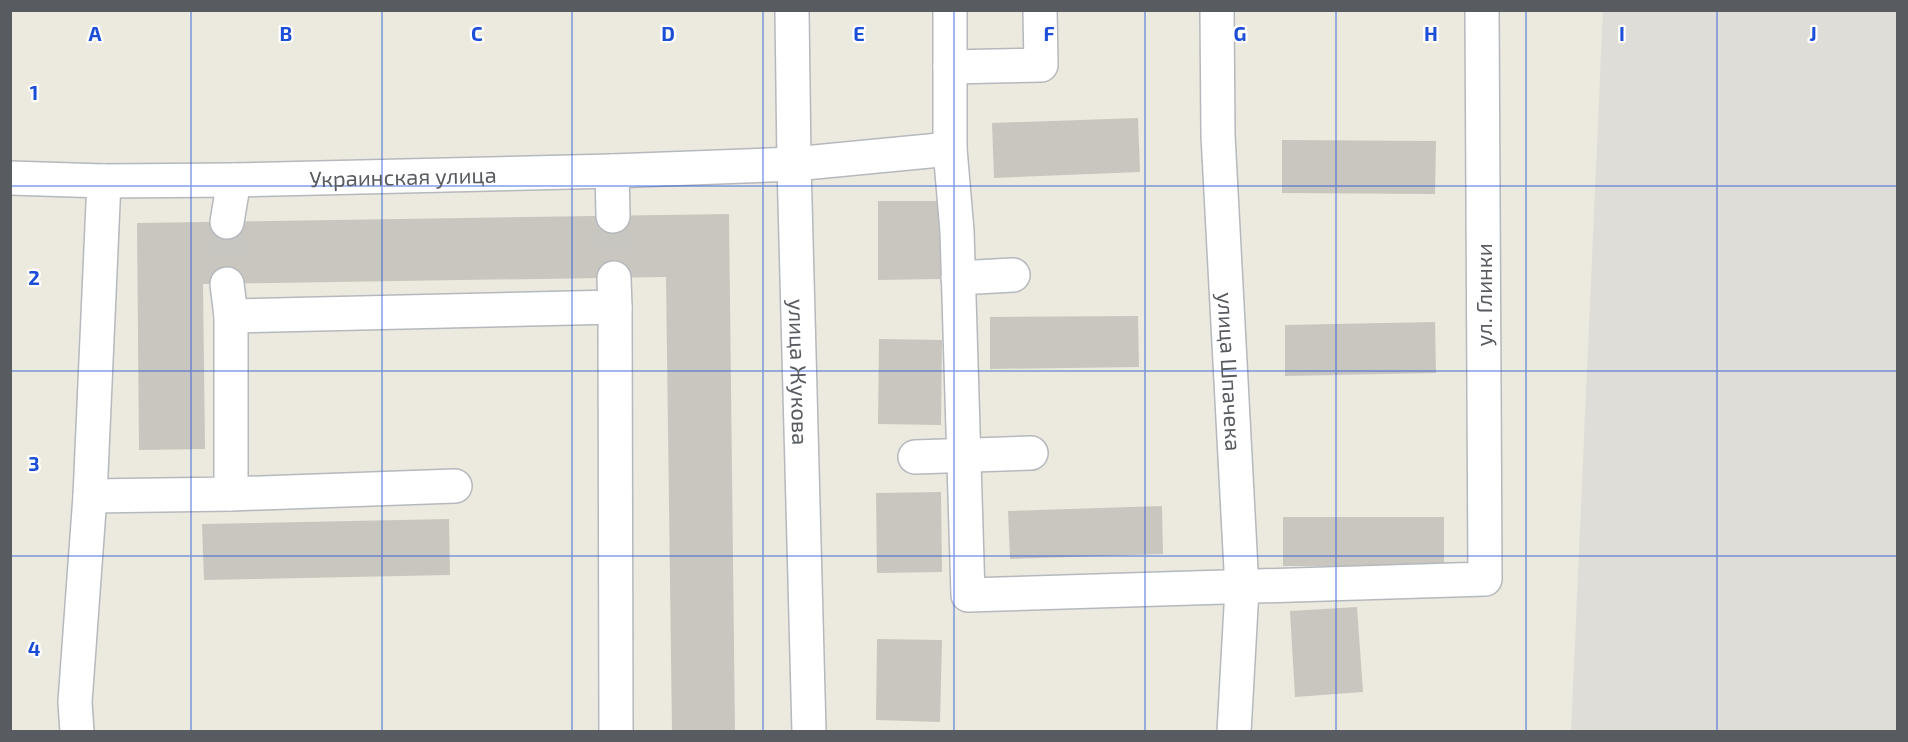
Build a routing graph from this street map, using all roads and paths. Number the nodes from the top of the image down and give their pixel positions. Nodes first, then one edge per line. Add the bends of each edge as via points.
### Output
1 (792, 10) edge
2 (950, 10) edge
3 (1040, 10) edge
4 (1217, 10) edge
5 (1482, 10) edge
6 (950, 67) junction
7 (950, 149) junction
8 (794, 164) junction
9 (612, 171) junction
10 (10, 178) edge
11 (234, 180) junction
12 (104, 181) junction
13 (613, 216) tunnel mouth
14 (227, 222) tunnel mouth
15 (1013, 275) dead end
16 (958, 278) junction
17 (227, 284) tunnel mouth
18 (231, 316) junction
19 (1031, 453) dead end
20 (963, 455) junction
21 (915, 457) dead end
22 (455, 486) dead end
23 (231, 494) junction
24 (90, 496) junction
25 (77, 732) edge
26 (616, 732) edge
27 (809, 732) edge
28 (1234, 732) edge

1 - 8 street, улица Жукова
2 - 6 street
3 - 6 street via 1041,65
4 - 28 street, улица Шпачека via 1218,135 1242,589
5 - 20 street, ул. Глинки via 1485,579 968,595
6 - 7 street
7 - 8 street, Украинская улица
7 - 16 street
8 - 9 street, Украинская улица
8 - 27 street, улица Жукова
9 - 11 street, Украинская улица
9 - 13 street
10 - 12 street, Украинская улица
11 - 12 street, Украинская улица
11 - 14 street
12 - 24 street
15 - 16 street
16 - 20 street
17 - 18 street
18 - 23 street
18 - 26 street via 614,293
19 - 20 street
20 - 21 street
22 - 23 street
23 - 24 street
24 - 25 street via 75,702

